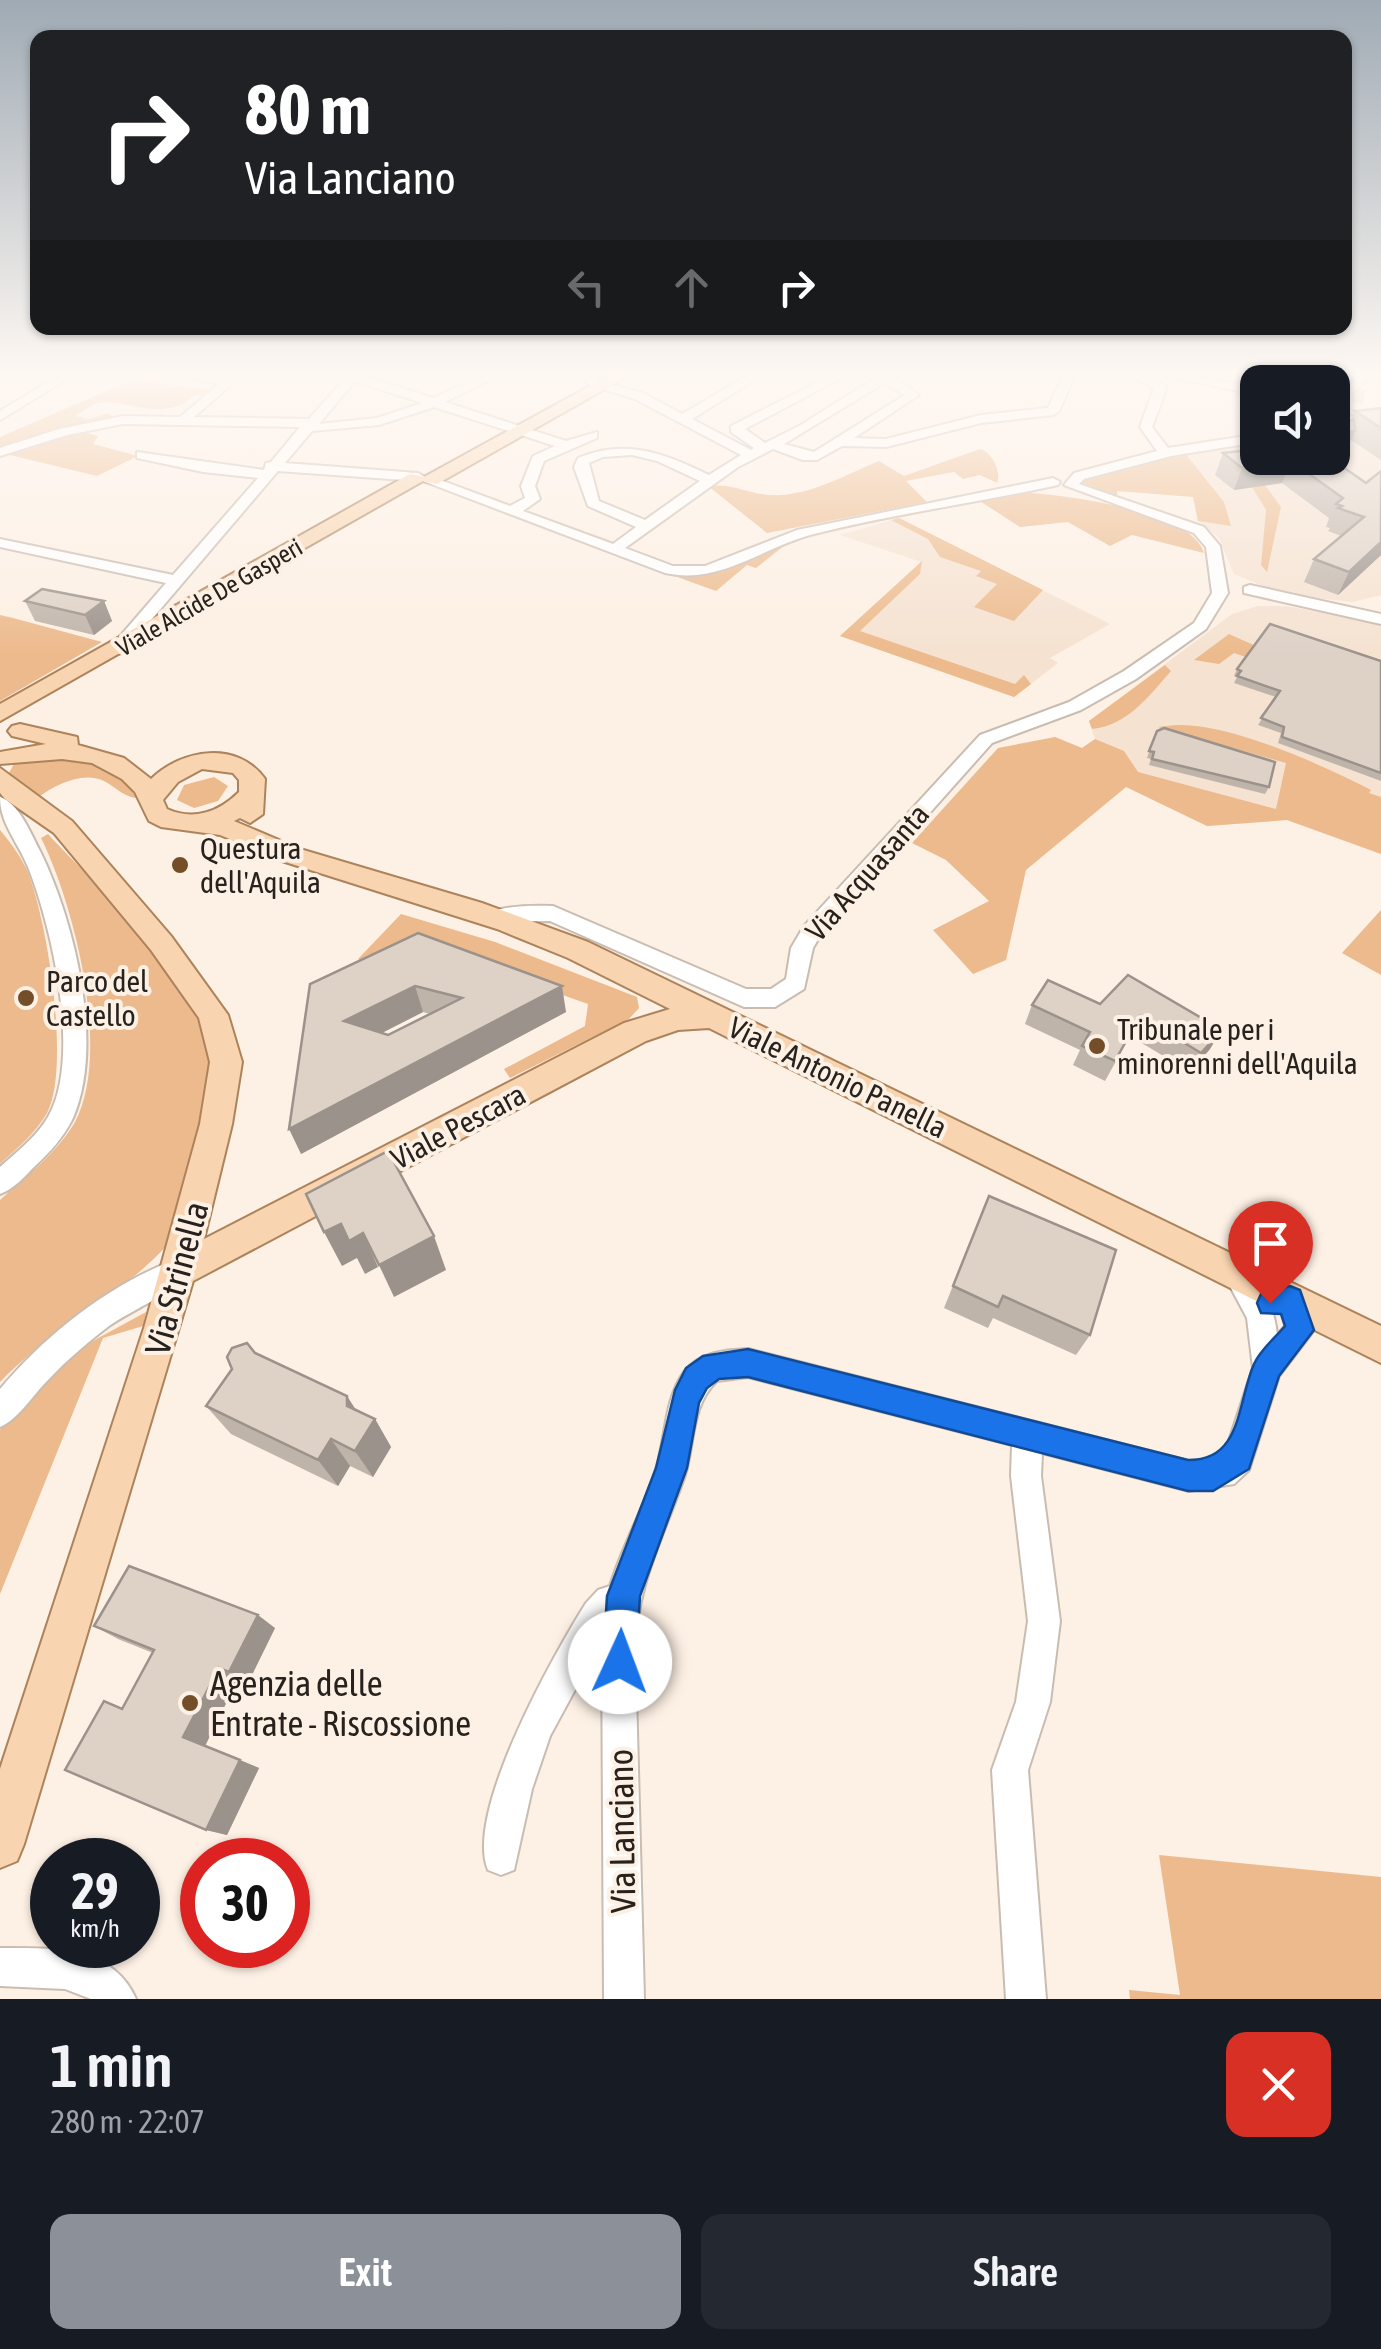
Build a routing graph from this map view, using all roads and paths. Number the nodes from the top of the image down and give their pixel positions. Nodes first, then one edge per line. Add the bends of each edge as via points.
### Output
1 (261, 469) edge
2 (441, 469) edge
3 (533, 469) edge
4 (583, 469) edge
5 (683, 469) edge
6 (727, 469) edge
7 (1104, 469) edge
8 (267, 470) junction
9 (424, 479) junction
10 (708, 480) junction
11 (1063, 488) junction
12 (512, 511) junction
13 (644, 528) junction
14 (0, 544) edge
15 (616, 548) junction
16 (1216, 562) junction
17 (662, 567) junction
18 (176, 580) junction
19 (1237, 597) junction
20 (1312, 605) junction
21 (1381, 606) edge
22 (1381, 618) edge
23 (114, 651) junction
24 (10, 724) edge
25 (3, 766) edge
26 (187, 766) junction
27 (250, 795) junction
28 (151, 798) junction
29 (0, 803) edge
30 (197, 824) junction
31 (278, 850) junction
32 (494, 917) junction
33 (656, 986) junction
34 (715, 1016) junction
35 (621, 1039) junction
36 (0, 1182) edge
37 (180, 1270) junction
38 (1234, 1271) junction
39 (1290, 1299) junction
40 (1264, 1328) junction
41 (1372, 1340) edge
42 (1290, 1344) junction
43 (1267, 1368) junction
44 (0, 1412) edge
45 (1028, 1434) junction
46 (622, 1602) junction
47 (0, 1844) edge
48 (501, 1858) dead end
49 (0, 1967) edge
50 (116, 1999) edge
51 (624, 1999) edge
52 (1026, 1999) edge

1 - 8 street
2 - 9 main road, Viale Alcide De Gasperi
3 - 12 street via 532,500
4 - 13 street via 592,503
5 - 10 street
6 - 10 street
7 - 11 street
8 - 9 street
8 - 18 street
9 - 12 street
9 - 23 main road, Viale Alcide De Gasperi
9 - 24 main road, Viale Alcide De Gasperi
10 - 13 street
11 - 16 street via 1199,530
11 - 17 street via 1011,490 788,537 716,570
12 - 15 street
13 - 15 street
13 - 17 street via 646,554
14 - 18 street
15 - 17 street
16 - 19 street
16 - 19 street
18 - 23 street
19 - 20 street
19 - 32 street, Via Acquasanta via 1098,694 986,738 812,931 796,983 778,997 744,998 553,914
20 - 21 street
20 - 22 street
21 - 22 street
23 - 24 main road, Viale Alcide De Gasperi
24 - 25 main road via 20,746
24 - 26 main road via 136,766
25 - 28 main road via 59,750 91,755 130,775
25 - 37 main road, Via Strinella via 10,790 63,827 113,883 218,1026 225,1076
26 - 27 main road via 240,766 252,778
26 - 28 main road via 162,780
27 - 30 main road via 229,814
27 - 31 main road via 256,830
28 - 30 main road via 158,816
29 - 36 street via 30,841 50,893 72,1047 70,1090 60,1119
30 - 31 main road, Viale Antonio Panella via 234,828
31 - 32 main road, Viale Antonio Panella
32 - 33 main road, Viale Antonio Panella
33 - 34 main road, Viale Antonio Panella
33 - 35 main road, Viale Pescara via 651,1009
34 - 35 main road, Viale Pescara via 669,1020
34 - 38 main road, Viale Antonio Panella
35 - 37 main road, Viale Pescara
37 - 44 street, Viale Pescara via 64,1346
37 - 47 main road, Via Strinella
38 - 39 main road, Viale Antonio Panella
38 - 40 street, Via Lanciano via 1251,1292
39 - 40 street via 1270,1303
39 - 41 main road, Viale Antonio Panella
39 - 42 street via 1300,1323
40 - 43 street, Via Lanciano
41 - 42 street via 1322,1334
42 - 43 street, Via Lanciano
43 - 45 street, Via Lanciano via 1238,1458 1213,1476 1188,1476
45 - 46 street, Via Lanciano via 748,1363 713,1366 685,1400 671,1468
45 - 52 street via 1026,1476 1044,1621 1033,1702 1010,1770
46 - 48 street via 610,1602 598,1615 524,1750
46 - 51 street, Via Lanciano
49 - 50 street via 95,1977

